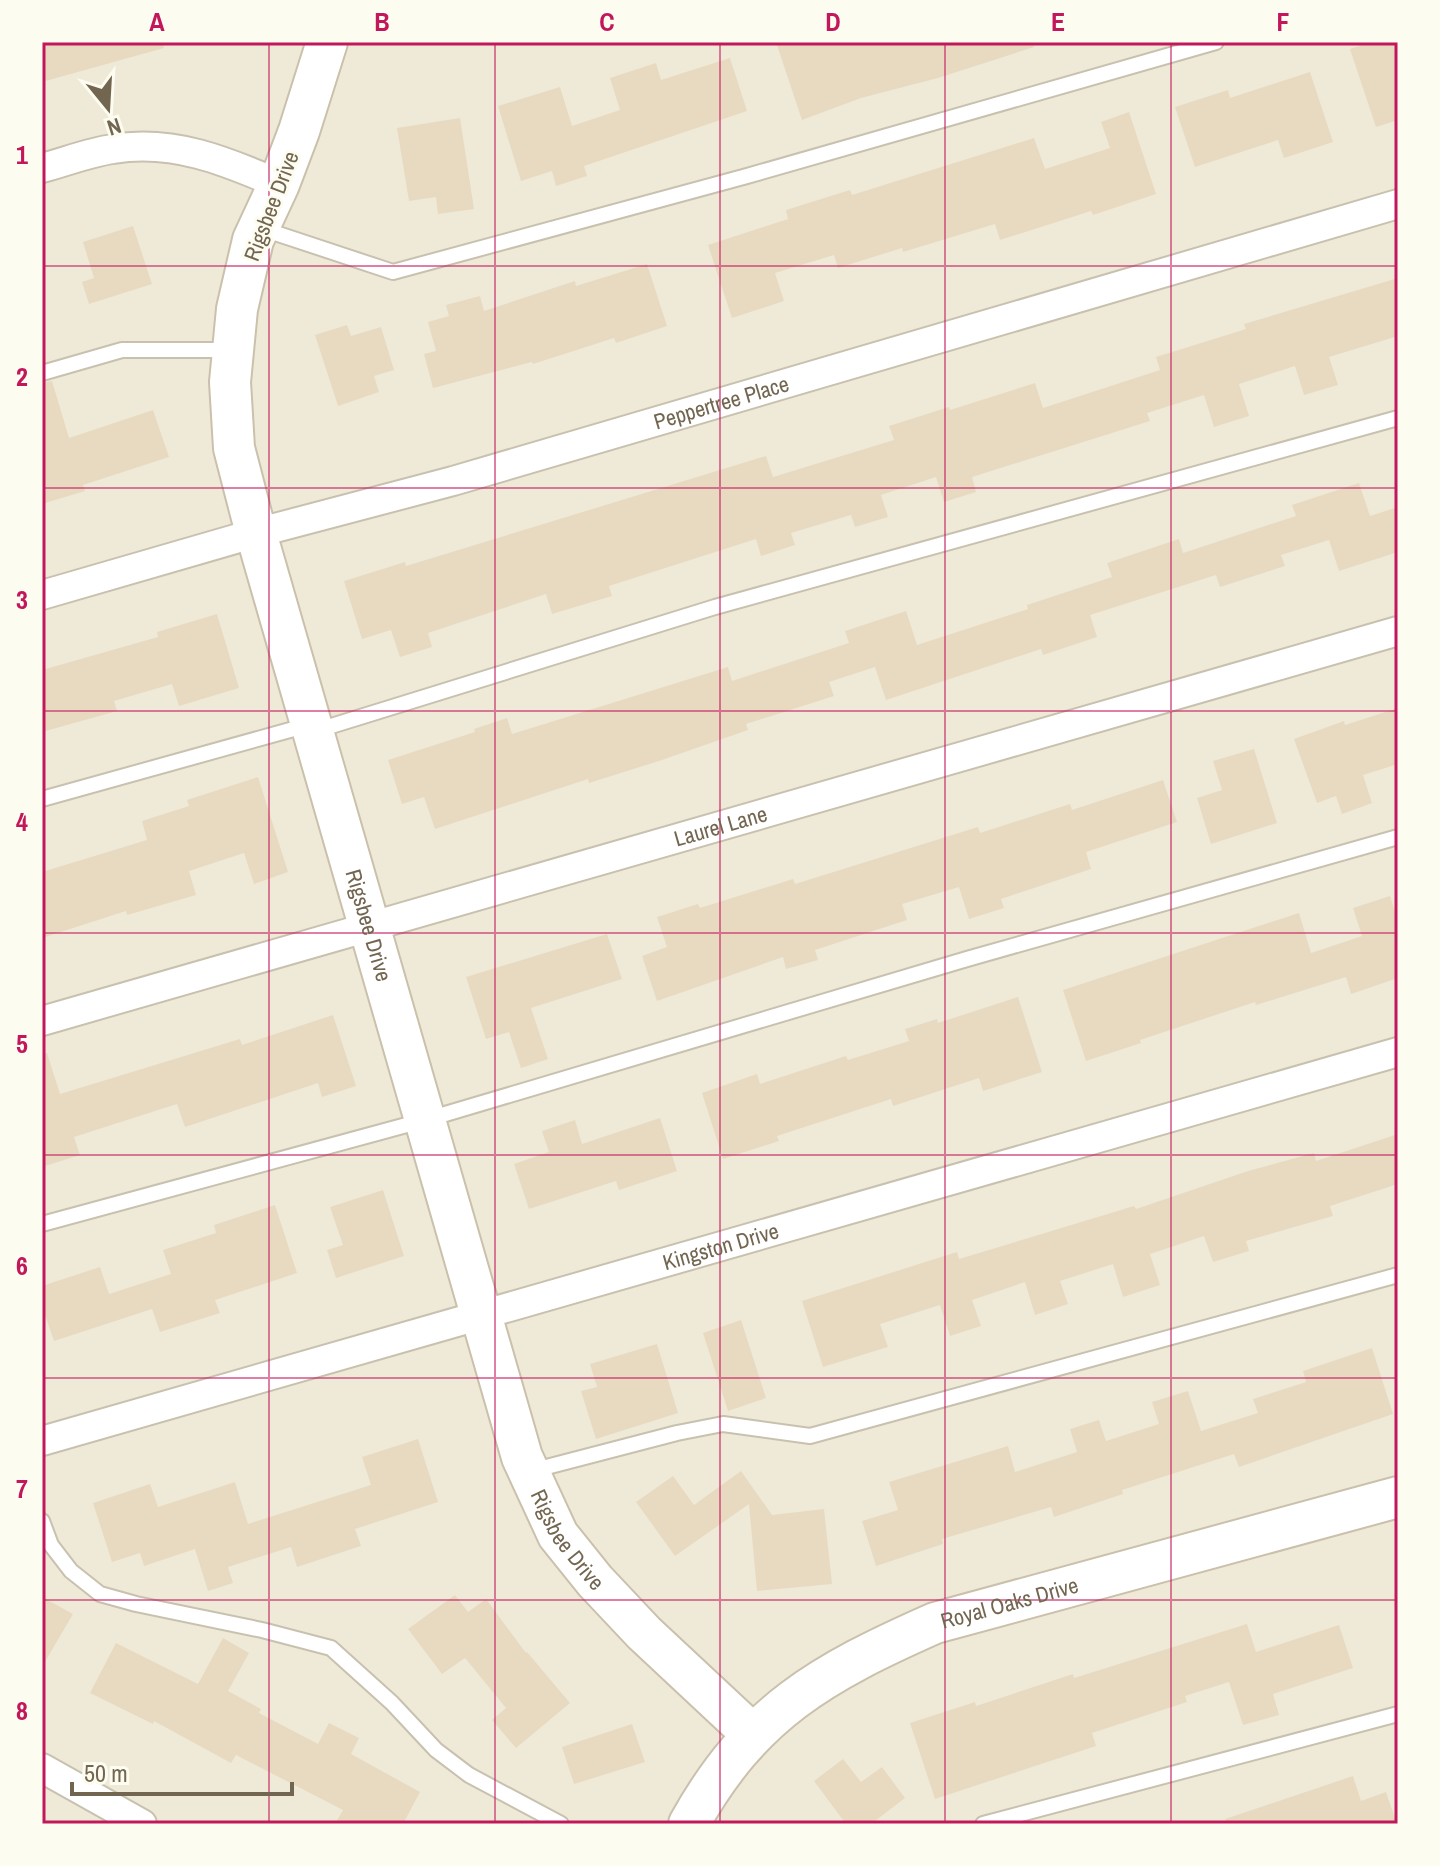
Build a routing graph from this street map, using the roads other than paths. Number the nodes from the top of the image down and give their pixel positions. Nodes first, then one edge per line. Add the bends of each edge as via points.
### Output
1 (327, 42) edge
2 (1216, 42) edge
3 (42, 168) edge
4 (279, 184) junction
5 (1398, 204) edge
6 (259, 228) junction
7 (232, 350) junction
8 (42, 373) edge
9 (1398, 418) edge
10 (256, 533) junction
11 (42, 595) edge
12 (1398, 631) edge
13 (312, 728) junction
14 (42, 799) edge
15 (1398, 837) edge
16 (370, 928) junction
17 (42, 1021) edge
18 (1398, 1052) edge
19 (425, 1120) junction
20 (42, 1224) edge
21 (1398, 1275) edge
22 (481, 1316) junction
23 (42, 1441) edge
24 (528, 1471) junction
25 (1398, 1497) edge
26 (42, 1521) edge
27 (1398, 1714) edge
28 (752, 1734) junction
29 (42, 1768) edge
30 (142, 1824) edge
31 (561, 1824) edge
32 (689, 1824) edge
33 (983, 1824) edge

1 - 4 street, Rigsbee Drive
2 - 6 lane via 393,272
3 - 4 street via 114,148 169,147 220,159
4 - 6 street, Rigsbee Drive
5 - 10 street, Peppertree Place via 453,481
6 - 7 street, Rigsbee Drive
7 - 8 lane via 122,350
7 - 10 street, Rigsbee Drive via 234,448
9 - 13 lane via 715,607
10 - 11 street, Peppertree Place
10 - 13 street, Rigsbee Drive
12 - 16 street, Laurel Lane
13 - 14 lane
13 - 16 street, Rigsbee Drive
15 - 19 lane
16 - 17 street, Laurel Lane
16 - 19 street, Rigsbee Drive
18 - 22 street, Kingston Drive
19 - 20 lane
19 - 22 street, Rigsbee Drive
21 - 24 lane via 810,1436 723,1424
22 - 23 street, Kingston Drive
22 - 24 street, Rigsbee Drive
24 - 28 street, Rigsbee Drive via 558,1535 595,1581
25 - 28 street, Royal Oaks Drive via 935,1623 822,1679
26 - 31 lane via 51,1545 71,1571 100,1594 331,1648 436,1750 469,1775
27 - 33 lane
28 - 32 street, Royal Oaks Drive
29 - 30 street

